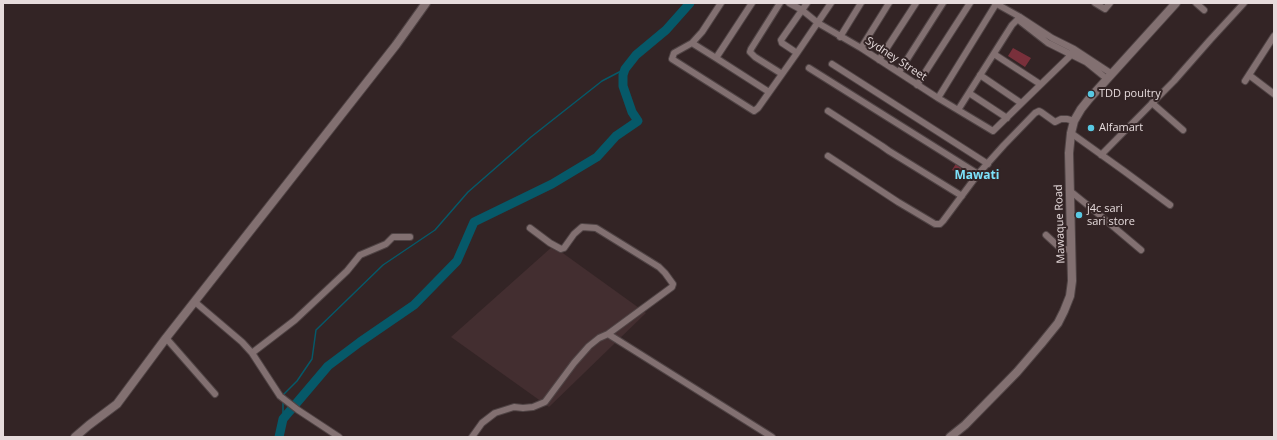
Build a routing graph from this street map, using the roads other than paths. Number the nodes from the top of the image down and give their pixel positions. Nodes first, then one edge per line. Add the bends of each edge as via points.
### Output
1 (426, 3) edge
2 (722, 3) edge
3 (752, 3) edge
4 (780, 3) edge
5 (789, 3) edge
6 (807, 3) edge
7 (831, 3) edge
8 (861, 3) edge
9 (889, 3) edge
10 (916, 3) edge
11 (942, 3) edge
12 (970, 3) edge
13 (996, 3) edge
14 (1096, 3) edge
15 (1110, 3) edge
16 (1176, 3) edge
17 (1196, 3) edge
18 (1244, 3) edge
19 (802, 10) junction
20 (1204, 10) dead end
21 (1017, 17) junction
22 (818, 23) junction
23 (1274, 36) edge
24 (840, 37) junction
25 (692, 43) junction
26 (861, 48) junction
27 (1073, 52) junction
28 (797, 53) junction
29 (994, 54) junction
30 (716, 58) junction
31 (879, 60) junction
32 (832, 64) dead end
33 (809, 68) dead end
34 (899, 72) junction
35 (782, 74) junction
36 (980, 75) junction
37 (1249, 75) junction
38 (1110, 77) junction
39 (1245, 81) dead end
40 (1040, 84) junction
41 (918, 85) junction
42 (769, 92) junction
43 (969, 93) junction
44 (1274, 94) edge
45 (938, 98) junction
46 (1021, 103) junction
47 (1152, 103) junction
48 (1083, 107) junction
49 (958, 110) junction
50 (828, 111) dead end
51 (1007, 118) junction
52 (1061, 119) junction
53 (1074, 120) junction
54 (1183, 130) dead end
55 (1070, 133) junction
56 (1101, 155) junction
57 (828, 156) dead end
58 (988, 164) junction
59 (978, 174) junction
60 (1069, 190) junction
61 (962, 196) junction
62 (1170, 205) dead end
63 (530, 228) dead end
64 (1046, 235) dead end
65 (410, 237) dead end
66 (1141, 250) dead end
67 (1072, 251) junction
68 (195, 302) junction
69 (608, 334) junction
70 (166, 338) junction
71 (252, 353) junction
72 (215, 394) dead end
73 (75, 437) edge
74 (338, 437) edge
75 (472, 437) edge
76 (772, 437) edge
77 (950, 437) edge

1 - 68 street via 396,46
2 - 25 street
3 - 30 street
4 - 35 street via 750,52
5 - 19 street, Sydney Street
6 - 19 street
7 - 22 street
8 - 24 street
9 - 26 street
10 - 31 street
11 - 34 street
12 - 41 street
13 - 21 street
13 - 45 street
14 - 15 street via 1105,9
16 - 38 street, Mawaque Road
17 - 20 street
18 - 47 street
19 - 22 street, Sydney Street
19 - 28 street via 781,42
21 - 27 street via 1050,40
21 - 29 street
22 - 24 street, Sydney Street
22 - 28 street
23 - 37 street
24 - 26 street, Sydney Street
25 - 30 street
25 - 42 street via 674,54 672,59 754,111
26 - 31 street, Sydney Street
27 - 38 street
27 - 40 street
28 - 35 street
29 - 36 street
29 - 40 street
30 - 42 street
31 - 34 street, Sydney Street
32 - 58 street
33 - 59 street
34 - 41 street, Sydney Street
35 - 42 street
36 - 43 street
36 - 46 street
37 - 39 street
37 - 44 street
38 - 48 street, Mawaque Road
40 - 46 street
41 - 45 street, Sydney Street
43 - 49 street
43 - 51 street
45 - 49 street, Sydney Street
46 - 51 street
47 - 54 street
47 - 56 street
48 - 52 street
48 - 53 street, Mawaque Road
49 - 51 street, Sydney Street via 993,131
50 - 61 street
52 - 53 street
52 - 58 street via 1055,122 1039,111 1035,113
53 - 55 street, Mawaque Road
55 - 56 street
55 - 60 street, Mawaque Road
56 - 62 street
57 - 61 street via 935,224 943,221
58 - 59 street
59 - 61 street
60 - 66 street
60 - 67 street, Mawaque Road
63 - 69 street via 561,249 582,227 596,228 659,267 671,280 672,286
64 - 67 street via 1059,248
65 - 71 street via 393,238 386,244 360,255 295,320
67 - 77 street, Mawaque Road via 1072,288 1058,323 1017,372
68 - 70 street
68 - 71 street
69 - 75 street via 589,346 545,402 533,407 514,407 495,413 482,423
69 - 76 street
70 - 72 street
70 - 73 street via 117,404
71 - 74 street via 280,396

